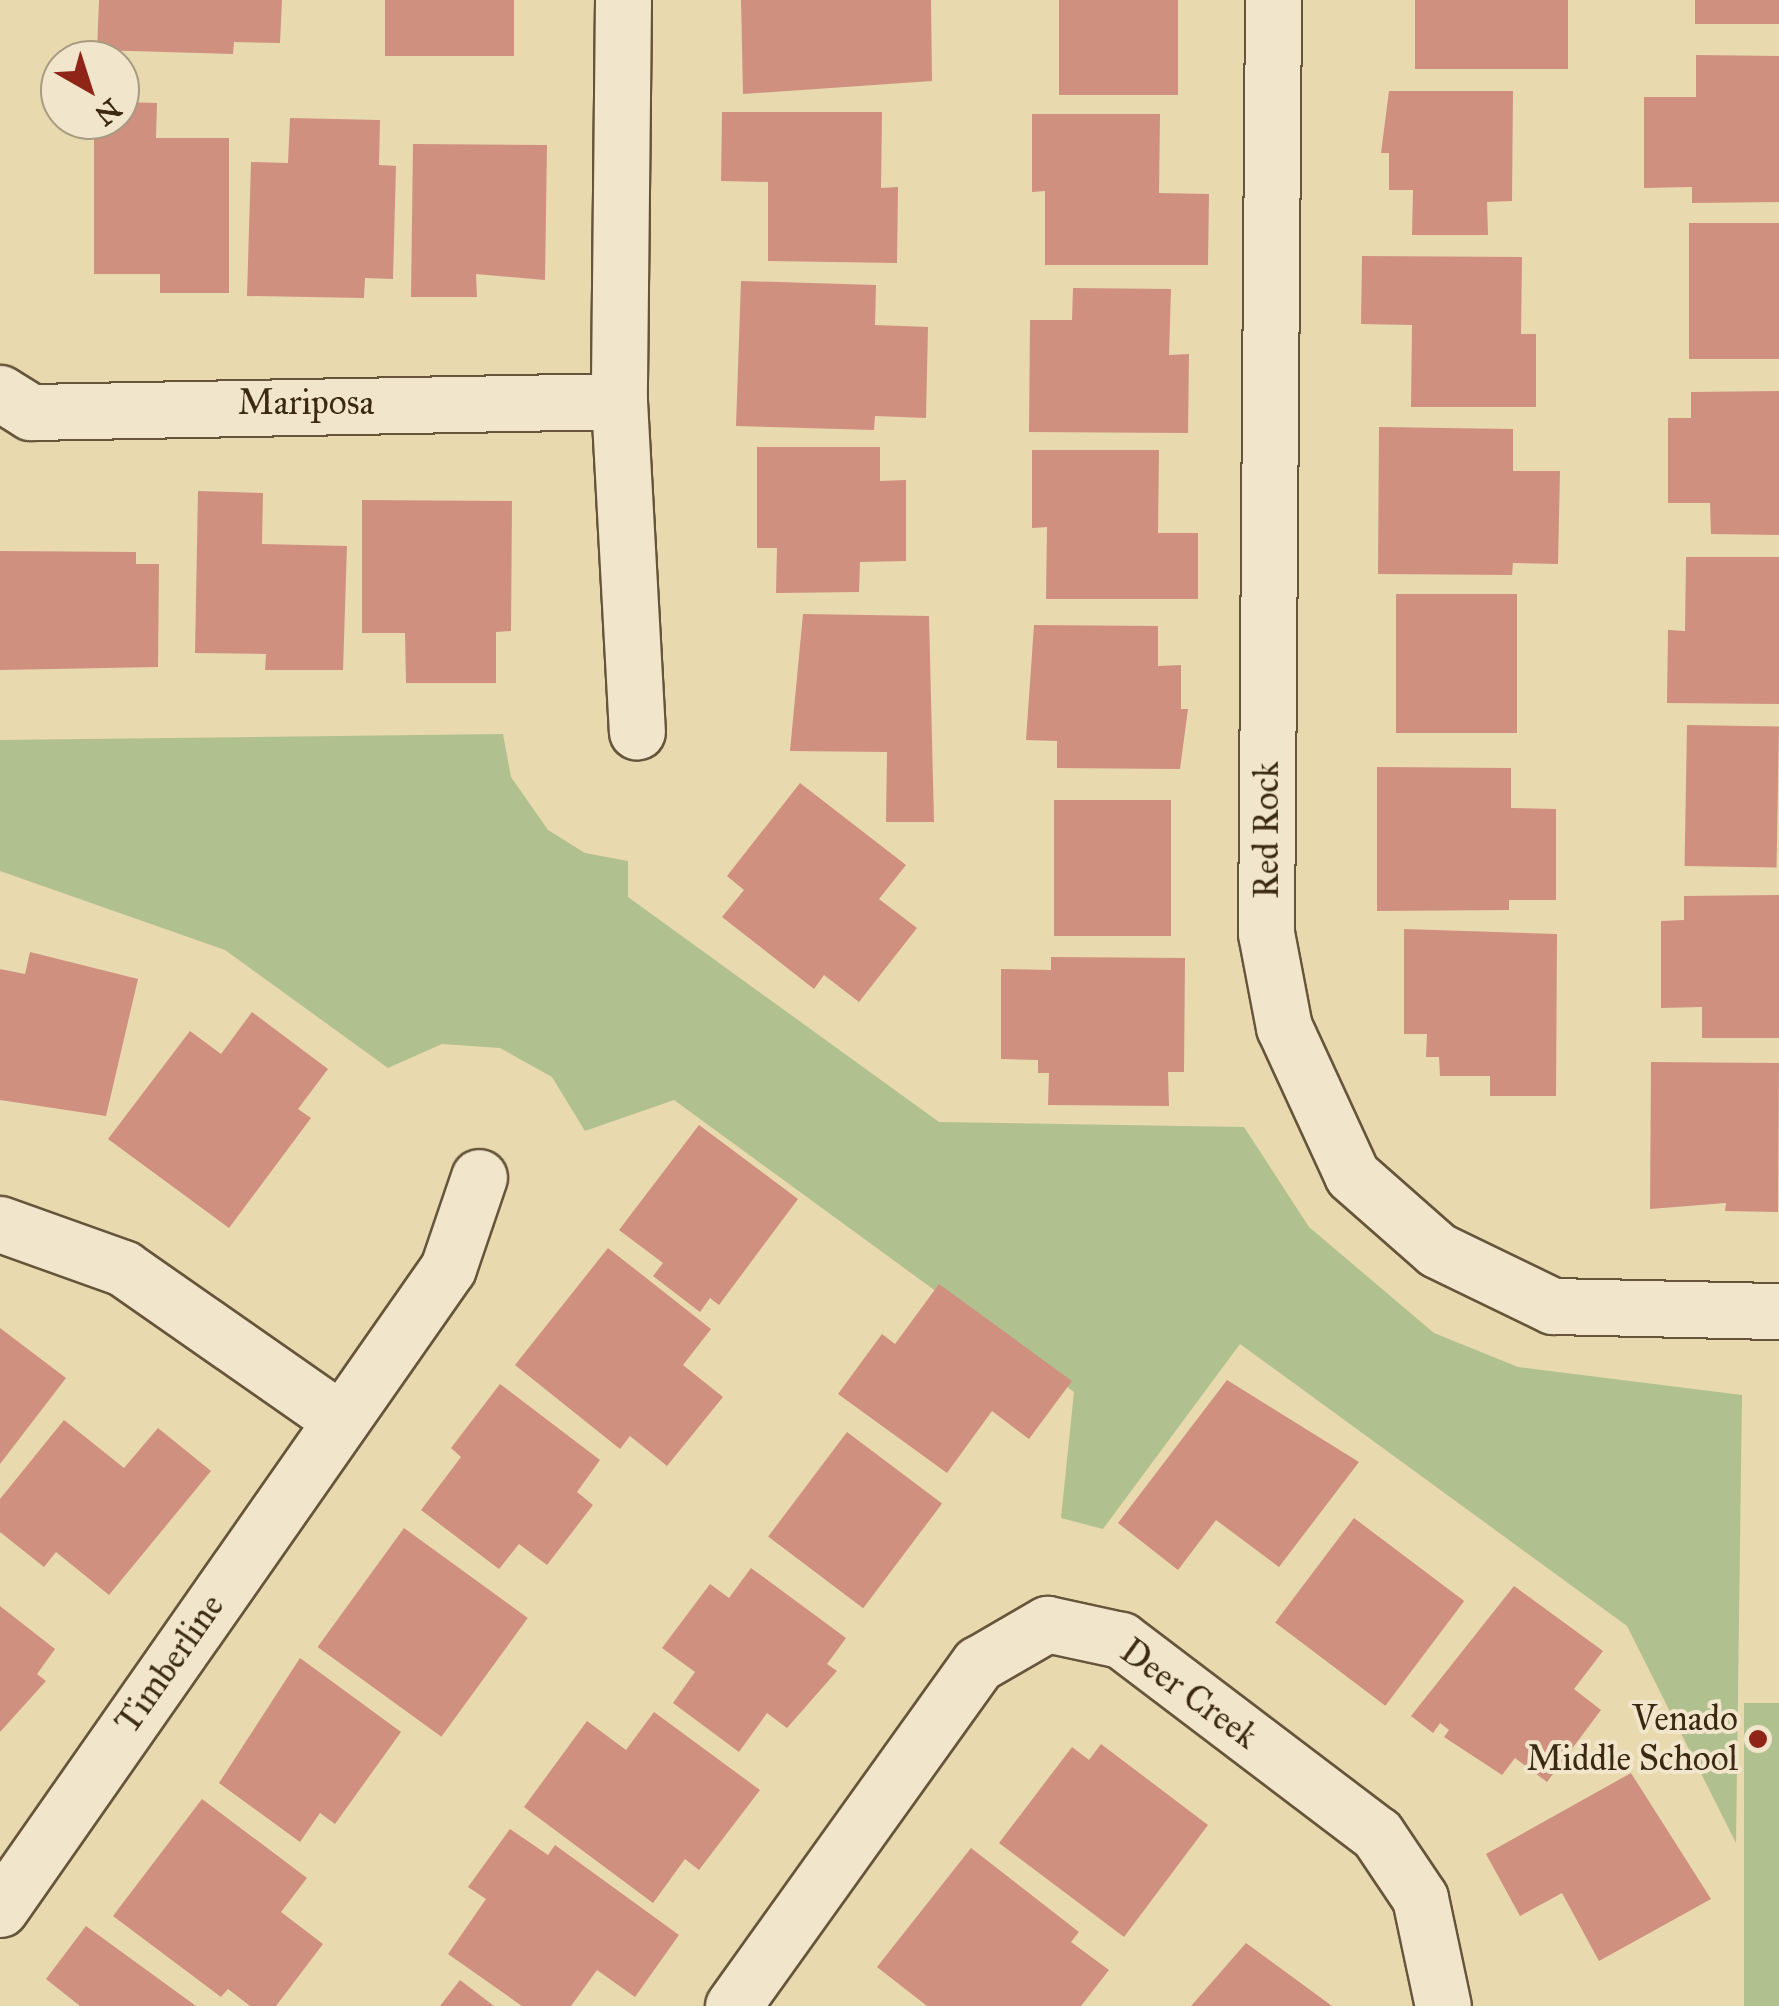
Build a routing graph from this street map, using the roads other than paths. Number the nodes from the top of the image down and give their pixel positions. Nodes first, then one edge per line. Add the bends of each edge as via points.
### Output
1 (623, 0) edge
2 (1273, 0) edge
3 (0, 394) edge
4 (619, 401) junction
5 (637, 732) dead end
6 (480, 1177) dead end
7 (0, 1224) edge
8 (1779, 1311) edge
9 (341, 1420) junction
10 (0, 1908) edge
11 (733, 2006) edge
12 (1443, 2006) edge

1 - 4 street
2 - 8 street, Red Rock via 1266,934 1284,1027 1352,1175 1437,1250 1553,1306
3 - 4 street, Mariposa via 31,412
4 - 5 street
6 - 9 street, Timberline via 448,1268
7 - 9 street via 124,1268
9 - 10 street, Timberline
11 - 12 street, Deer Creek via 978,1664 1047,1624 1121,1640 1377,1834 1420,1898

